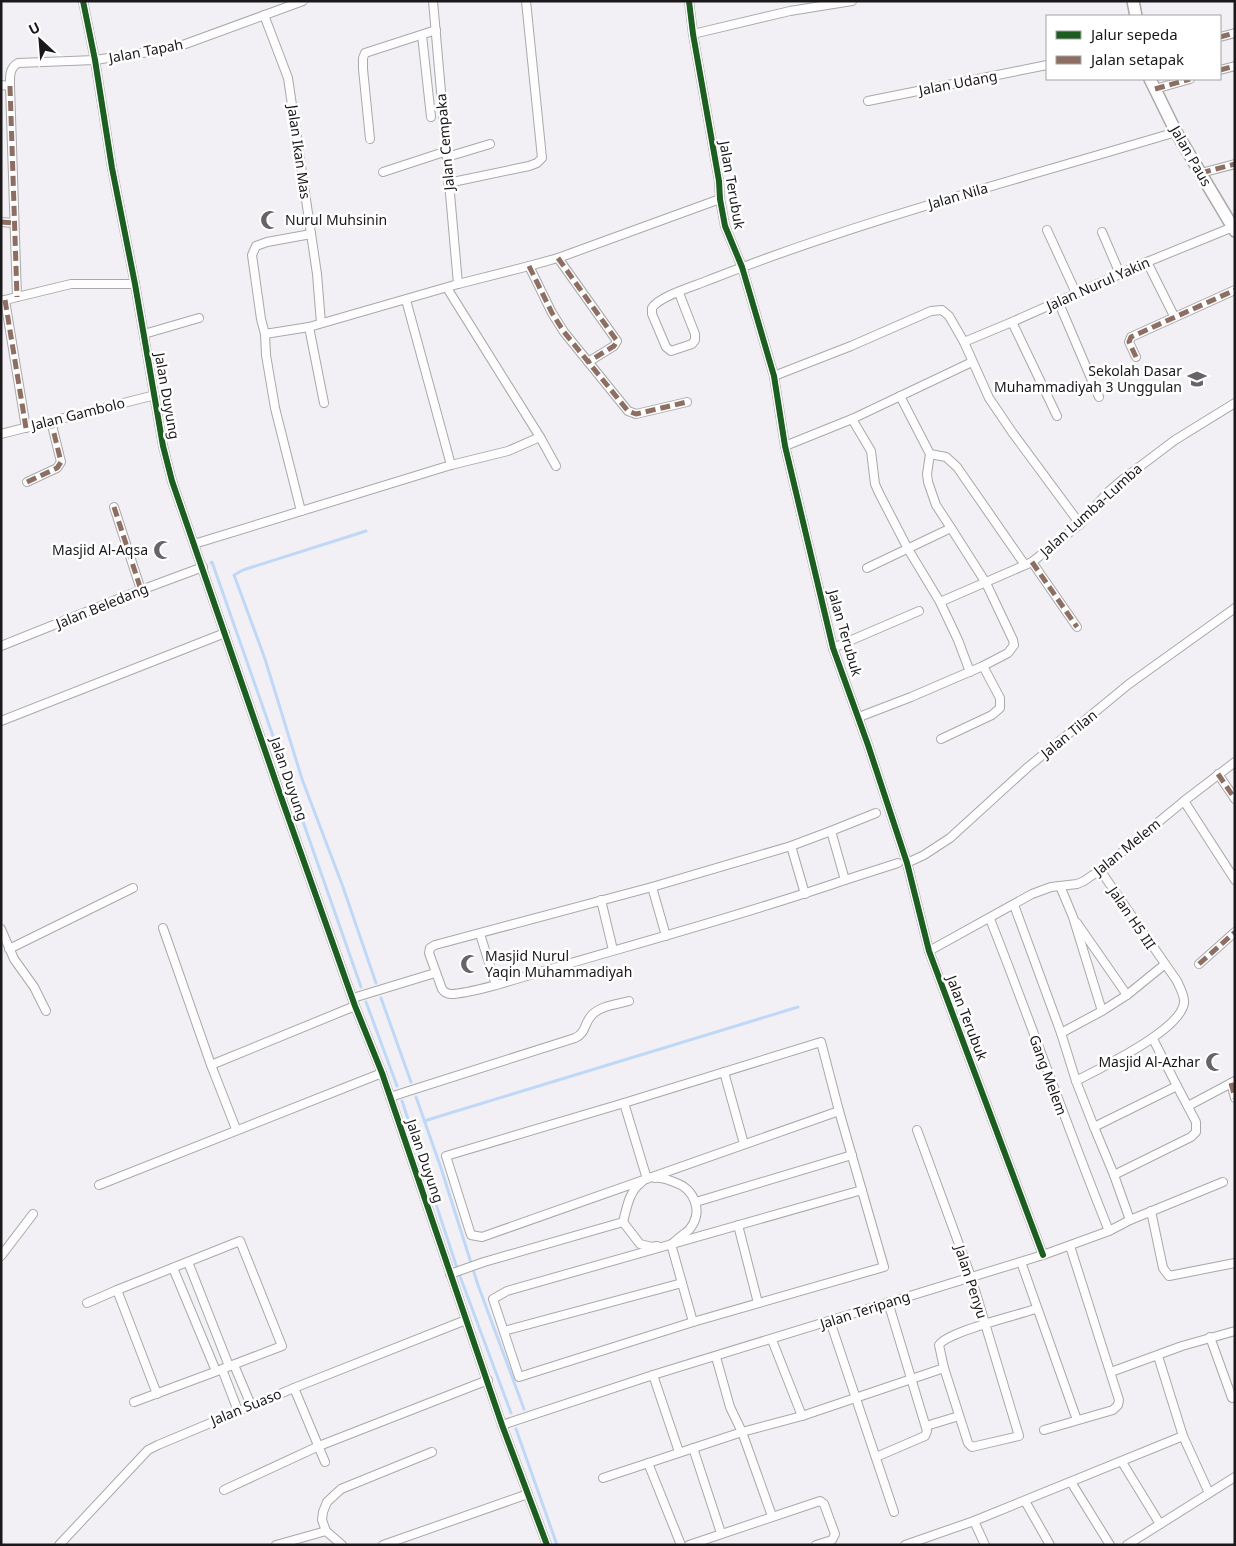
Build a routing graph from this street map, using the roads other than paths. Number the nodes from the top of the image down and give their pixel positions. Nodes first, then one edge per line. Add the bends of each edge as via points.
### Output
1 (83, 1) edge
2 (304, 1) edge
3 (433, 1) edge
4 (526, 1) edge
5 (689, 1) edge
6 (852, 1) edge
7 (1134, 1) edge
8 (818, 4) edge
9 (264, 15) junction
10 (1136, 15) edge
11 (436, 30) junction
12 (1235, 33) edge
13 (422, 34) junction
14 (693, 34) junction
15 (1221, 37) edge
16 (95, 60) junction
17 (1046, 65) edge
18 (1235, 66) edge
19 (1221, 70) edge
20 (440, 80) junction
21 (1182, 80) edge
22 (428, 82) junction
23 (1152, 84) edge
24 (1, 85) edge
25 (10, 86) junction
26 (868, 102) dead end
27 (431, 117) dead end
28 (1176, 132) junction
29 (370, 139) dead end
30 (490, 144) dead end
31 (447, 154) junction
32 (1235, 164) edge
33 (382, 172) dead end
34 (1201, 173) junction
35 (448, 184) junction
36 (720, 199) junction
37 (1, 222) edge
38 (14, 223) junction
39 (1234, 229) edge
40 (1047, 230) dead end
41 (1102, 232) dead end
42 (311, 234) junction
43 (558, 258) junction
44 (1147, 262) junction
45 (529, 266) junction
46 (742, 267) junction
47 (1120, 274) junction
48 (135, 284) junction
49 (458, 284) junction
50 (446, 288) junction
51 (1235, 290) edge
52 (679, 292) junction
53 (1076, 293) junction
54 (17, 297) junction
55 (406, 300) junction
56 (3, 301) edge
57 (1058, 301) junction
58 (1174, 316) junction
59 (199, 318) dead end
60 (1012, 322) junction
61 (322, 323) junction
62 (308, 327) junction
63 (144, 334) junction
64 (265, 334) junction
65 (964, 342) junction
66 (1136, 357) dead end
67 (588, 362) junction
68 (972, 362) junction
69 (774, 376) junction
70 (154, 395) junction
71 (900, 396) junction
72 (1099, 398) dead end
73 (687, 402) dead end
74 (324, 403) dead end
75 (1235, 403) edge
76 (1057, 416) dead end
77 (852, 419) junction
78 (51, 421) junction
79 (26, 428) junction
80 (1, 434) edge
81 (540, 438) junction
82 (785, 446) junction
83 (930, 454) junction
84 (451, 465) junction
85 (556, 466) dead end
86 (27, 482) dead end
87 (114, 506) dead end
88 (301, 511) junction
89 (1080, 524) junction
90 (951, 528) junction
91 (194, 544) junction
92 (908, 549) junction
93 (1029, 564) junction
94 (203, 567) junction
95 (867, 568) dead end
96 (986, 583) junction
97 (141, 590) junction
98 (940, 602) junction
99 (919, 611) dead end
100 (1233, 611) edge
101 (1077, 627) dead end
102 (225, 633) junction
103 (1, 646) edge
104 (833, 648) junction
105 (983, 666) junction
106 (970, 672) junction
107 (859, 717) junction
108 (1, 721) edge
109 (941, 739) dead end
110 (1235, 762) edge
111 (1218, 774) junction
112 (1235, 799) edge
113 (1184, 801) junction
114 (876, 814) dead end
115 (831, 830) junction
116 (791, 846) junction
117 (902, 863) junction
118 (1100, 870) junction
119 (845, 880) junction
120 (1235, 880) edge
121 (1060, 886) junction
122 (652, 887) junction
123 (133, 888) dead end
124 (805, 894) junction
125 (601, 900) junction
126 (1014, 905) junction
127 (1073, 917) junction
128 (990, 918) junction
129 (162, 928) dead end
130 (1, 929) edge
131 (1235, 932) edge
132 (480, 934) junction
133 (666, 936) junction
134 (9, 949) junction
135 (613, 950) junction
136 (929, 951) junction
137 (1199, 964) dead end
138 (1164, 965) junction
139 (435, 972) junction
140 (496, 985) junction
141 (1127, 995) junction
142 (629, 1001) dead end
143 (354, 1002) junction
144 (46, 1011) dead end
145 (1102, 1011) junction
146 (1061, 1034) junction
147 (1153, 1039) junction
148 (211, 1064) junction
149 (724, 1072) junction
150 (382, 1073) junction
151 (1076, 1081) junction
152 (1233, 1082) edge
153 (1177, 1086) junction
154 (390, 1097) junction
155 (1235, 1098) edge
156 (624, 1103) junction
157 (1188, 1106) junction
158 (839, 1111) junction
159 (1094, 1127) junction
160 (236, 1129) junction
161 (917, 1130) dead end
162 (744, 1144) junction
163 (852, 1155) junction
164 (1114, 1174) junction
165 (646, 1179) junction
166 (1223, 1182) dead end
167 (99, 1185) dead end
168 (862, 1190) junction
169 (696, 1202) junction
170 (1151, 1211) junction
171 (34, 1214) dead end
172 (1130, 1220) junction
173 (623, 1222) junction
174 (738, 1225) junction
175 (1109, 1231) junction
176 (671, 1244) junction
177 (1070, 1246) junction
178 (1043, 1255) junction
179 (1, 1256) edge
180 (188, 1262) junction
181 (1021, 1262) junction
182 (1235, 1262) edge
183 (173, 1268) junction
184 (452, 1273) junction
185 (971, 1277) junction
186 (682, 1284) junction
187 (117, 1290) junction
188 (758, 1302) junction
189 (888, 1302) junction
190 (87, 1303) dead end
191 (1032, 1310) dead end
192 (466, 1320) junction
193 (830, 1321) junction
194 (693, 1322) junction
195 (986, 1324) junction
196 (504, 1331) junction
197 (1235, 1331) edge
198 (1210, 1337) junction
199 (772, 1340) junction
200 (1158, 1356) junction
201 (716, 1357) junction
202 (225, 1368) junction
203 (944, 1368) junction
204 (1111, 1372) junction
205 (653, 1375) junction
206 (488, 1380) junction
207 (912, 1380) junction
208 (294, 1388) junction
209 (157, 1394) junction
210 (856, 1398) junction
211 (1234, 1400) edge
212 (134, 1402) dead end
213 (251, 1405) junction
214 (238, 1411) junction
215 (802, 1416) junction
216 (959, 1416) junction
217 (1077, 1420) junction
218 (502, 1425) junction
219 (926, 1426) junction
220 (1044, 1430) dead end
221 (742, 1432) junction
222 (1183, 1436) junction
223 (318, 1446) junction
224 (693, 1448) junction
225 (432, 1452) dead end
226 (679, 1452) junction
227 (876, 1457) junction
228 (325, 1462) dead end
229 (1122, 1462) junction
230 (648, 1463) junction
231 (1235, 1477) edge
232 (603, 1478) dead end
233 (1071, 1482) junction
234 (224, 1490) dead end
235 (1210, 1493) junction
236 (528, 1494) junction
237 (1025, 1501) junction
238 (894, 1512) dead end
239 (772, 1516) junction
240 (974, 1521) junction
241 (1160, 1524) junction
242 (326, 1531) junction
243 (721, 1533) junction
244 (59, 1545) edge
245 (276, 1545) edge
246 (342, 1545) edge
247 (382, 1545) edge
248 (547, 1545) edge
249 (681, 1545) edge
250 (689, 1545) edge
251 (816, 1545) edge
252 (905, 1545) edge
253 (985, 1545) edge
254 (1050, 1545) edge
255 (1110, 1545) edge
256 (1127, 1545) edge

1 - 16 street, Jalan Duyung
2 - 9 street, Jalan Tapah
3 - 11 street, Jalan Cempaka
4 - 35 street via 542,158 529,166
5 - 14 street, Jalan Terubuk
6 - 8 street
7 - 10 main road
8 - 14 street
9 - 16 street, Jalan Tapah via 180,46
9 - 42 street, Jalan Ikan Mas via 288,78
11 - 13 street
11 - 20 street, Jalan Cempaka
12 - 15 street
13 - 22 street
13 - 29 street via 370,51 362,58
14 - 36 street, Jalan Terubuk
16 - 25 street, Jalan Tapah via 18,63 10,72
16 - 48 street, Jalan Duyung
17 - 26 street, Jalan Udang
18 - 19 street
20 - 22 street
20 - 31 street, Jalan Cempaka
21 - 23 street
22 - 27 street
23 - 28 main road, Jalan Paus
24 - 25 street
25 - 38 street, Jalan Tapah
28 - 34 main road, Jalan Paus
28 - 46 street, Jalan Nila via 817,239
30 - 31 street
31 - 33 street
31 - 35 street, Jalan Cempaka
32 - 34 street
34 - 39 main road, Jalan Paus
35 - 49 street, Jalan Cempaka
36 - 43 street
36 - 46 street, Jalan Terubuk via 725,226
37 - 38 street
38 - 54 street, Jalan Tapah
39 - 44 street, Jalan Nurul Yakin
40 - 53 street
41 - 47 street
42 - 61 street, Jalan Ikan Mas
42 - 64 street via 256,246 252,255
43 - 45 street
43 - 67 street via 617,341
44 - 47 street, Jalan Nurul Yakin
44 - 58 street
45 - 49 street
45 - 67 street via 552,314
46 - 52 street, Jalan Nila
46 - 69 street, Jalan Terubuk
47 - 53 street, Jalan Nurul Yakin
48 - 54 street via 71,284
48 - 63 street, Jalan Duyung
49 - 50 street
50 - 55 street
50 - 81 street
51 - 58 street
52 - 52 street, Jalan Nila via 696,340 671,351 666,347 652,308
53 - 57 street, Jalan Nurul Yakin
54 - 56 street
55 - 61 street
55 - 84 street
56 - 79 street
57 - 60 street, Jalan Nurul Yakin
57 - 72 street
58 - 66 street via 1131,337 1129,342
59 - 63 street
60 - 65 street, Jalan Nurul Yakin
60 - 76 street
61 - 62 street
62 - 64 street
62 - 74 street
63 - 70 street, Jalan Duyung
64 - 88 street via 275,408
65 - 68 street
65 - 69 street via 949,316 937,309
67 - 73 street via 628,410 636,414
68 - 71 street
68 - 89 street via 989,398
69 - 82 street, Jalan Terubuk
70 - 78 street, Jalan Gambolo
70 - 91 street, Jalan Duyung via 162,446
71 - 77 street
71 - 83 street
75 - 89 street, Jalan Lumba-Lumba via 1175,440 1122,480
77 - 82 street
77 - 92 street via 871,452 875,484
78 - 79 street, Jalan Gambolo
78 - 86 street via 61,464
79 - 80 street, Jalan Gambolo
81 - 84 street via 508,452
81 - 85 street
82 - 104 street, Jalan Terubuk
83 - 90 street via 928,482 936,505
83 - 93 street via 946,457 957,467
84 - 88 street
87 - 97 street
88 - 91 street
89 - 93 street, Jalan Lumba-Lumba
90 - 92 street
90 - 96 street
91 - 94 street, Jalan Duyung
92 - 95 street
92 - 98 street
93 - 96 street, Jalan Lumba-Lumba
93 - 101 street
94 - 97 street, Jalan Beledang
94 - 102 street, Jalan Duyung
96 - 98 street, Jalan Lumba-Lumba
96 - 105 street via 1014,645 1008,654
97 - 103 street, Jalan Beledang
98 - 106 street
99 - 104 street
100 - 117 street, Jalan Tilan via 1129,684 1028,767 950,838 924,855
102 - 108 street
102 - 143 street, Jalan Duyung
104 - 107 street, Jalan Terubuk
105 - 106 street
105 - 109 street via 1000,698 1000,708
106 - 107 street
107 - 117 street, Jalan Terubuk
110 - 111 street, Jalan Melem
111 - 112 street
111 - 113 street, Jalan Melem
113 - 118 street, Jalan Melem
113 - 120 street
114 - 115 street
115 - 116 street
115 - 119 street
116 - 122 street
116 - 124 street
117 - 119 street, Jalan Tilan
117 - 136 street, Jalan Terubuk
118 - 121 street, Jalan Melem via 1078,884
118 - 138 street, Jalan H5 III
119 - 124 street, Jalan Tilan
121 - 126 street, Jalan Melem via 1041,890
121 - 127 street
122 - 125 street
122 - 133 street
123 - 134 street
124 - 133 street, Jalan Tilan
125 - 132 street
125 - 135 street
126 - 128 street, Jalan Melem
126 - 146 street
127 - 141 street
127 - 145 street
128 - 136 street, Jalan Melem
128 - 175 street, Gang Melem
129 - 148 street
130 - 134 street
131 - 137 street
132 - 139 street via 432,946 429,953
132 - 140 street
133 - 135 street, Jalan Tilan
134 - 144 street via 34,986
135 - 140 street, Jalan Tilan
136 - 178 street, Jalan Terubuk
138 - 141 street
138 - 147 street, Jalan H5 III via 1177,981 1185,1000 1178,1015
139 - 140 street, Jalan Tilan via 447,994
139 - 143 street
141 - 145 street
142 - 154 street via 594,1013 584,1032 575,1038
143 - 148 street
143 - 150 street, Jalan Duyung
145 - 146 street
146 - 151 street
147 - 151 street
147 - 153 street
148 - 160 street
149 - 156 street
149 - 158 street via 821,1042
149 - 162 street
150 - 154 street, Jalan Duyung
150 - 160 street
151 - 159 street
152 - 155 street
152 - 157 street
153 - 157 street
153 - 159 street
154 - 184 street, Jalan Duyung
156 - 165 street
156 - 165 street via 446,1156 471,1235 482,1237
157 - 164 street via 1196,1125 1192,1137
158 - 162 street
158 - 163 street
159 - 164 street
160 - 167 street
161 - 185 street, Jalan Penyu
162 - 165 street
163 - 168 street
163 - 169 street
164 - 172 street
165 - 169 street via 660,1177 683,1185
165 - 173 street via 635,1187
166 - 170 street, Jalan Teripang
168 - 174 street
168 - 188 street via 884,1266
169 - 176 street via 697,1212 690,1229
170 - 172 street, Jalan Teripang
170 - 182 street via 1162,1268 1169,1276
171 - 179 street
172 - 175 street, Jalan Teripang
173 - 176 street via 640,1244 652,1247
173 - 184 street
174 - 176 street
174 - 188 street
175 - 177 street, Jalan Teripang
176 - 186 street
176 - 196 street via 507,1291 493,1299
177 - 178 street, Jalan Teripang
177 - 204 street
178 - 181 street, Jalan Teripang
180 - 183 street
180 - 202 street
180 - 202 street via 240,1241 282,1346
181 - 185 street, Jalan Teripang
181 - 217 street
183 - 187 street
183 - 202 street
184 - 192 street, Jalan Duyung
185 - 189 street, Jalan Teripang
185 - 195 street, Jalan Penyu
186 - 194 street
186 - 196 street
187 - 190 street
187 - 209 street
188 - 194 street
189 - 193 street, Jalan Teripang
189 - 207 street
191 - 195 street
192 - 206 street, Jalan Duyung
192 - 208 street, Jalan Suaso
193 - 199 street, Jalan Teripang
193 - 210 street
194 - 196 street via 519,1377
195 - 203 street via 940,1342 938,1346
195 - 216 street, Jalan Penyu via 1019,1436 972,1447
197 - 198 street
198 - 200 street
198 - 211 street
199 - 201 street, Jalan Teripang
199 - 215 street
200 - 204 street
200 - 222 street
201 - 205 street, Jalan Teripang
201 - 221 street via 730,1407
202 - 209 street
202 - 213 street
202 - 214 street
203 - 207 street
203 - 216 street
204 - 217 street via 1118,1405 1113,1410
205 - 218 street, Jalan Teripang
205 - 226 street
206 - 218 street, Jalan Duyung
206 - 223 street
207 - 210 street
207 - 219 street
208 - 213 street, Jalan Suaso
208 - 223 street
209 - 212 street
210 - 215 street
210 - 227 street
213 - 214 street, Jalan Suaso
214 - 244 street, Jalan Suaso via 148,1450
215 - 221 street
216 - 219 street
217 - 220 street
218 - 236 street, Jalan Duyung
219 - 227 street via 925,1436
221 - 224 street
221 - 239 street
222 - 229 street
222 - 235 street
223 - 228 street
223 - 234 street
224 - 226 street
224 - 243 street
225 - 242 street via 341,1489 327,1502 323,1512
226 - 230 street
227 - 238 street
229 - 233 street
229 - 241 street
230 - 232 street
230 - 249 street
231 - 235 street
233 - 237 street
233 - 255 street
235 - 241 street
236 - 247 street
236 - 248 street, Jalan Duyung
237 - 240 street
237 - 254 street
239 - 243 street
239 - 251 street via 823,1502 835,1536
240 - 252 street
240 - 253 street
241 - 256 street
242 - 245 street
242 - 246 street
243 - 250 street

